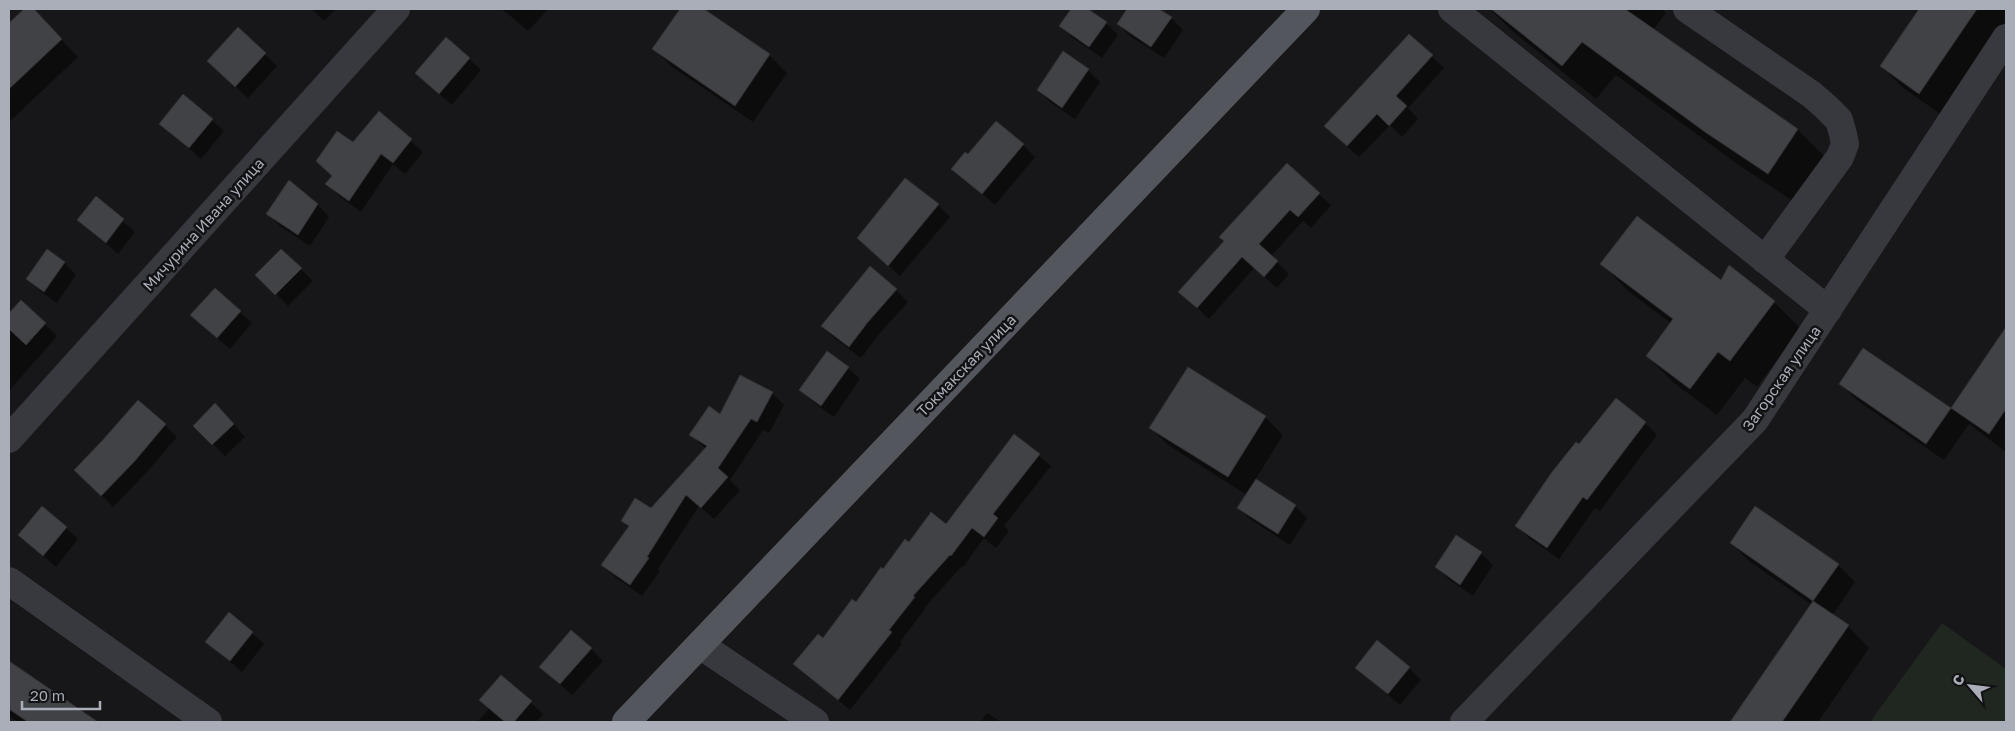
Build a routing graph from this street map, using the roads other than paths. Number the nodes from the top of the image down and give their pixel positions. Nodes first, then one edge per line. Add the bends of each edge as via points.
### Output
1 (396, 9) edge
2 (1306, 9) edge
3 (1452, 9) edge
4 (1687, 9) edge
5 (2006, 38) edge
6 (1765, 260) junction
7 (1828, 310) junction
8 (9, 439) edge
9 (9, 581) edge
10 (700, 645) junction
11 (208, 722) edge
12 (626, 722) edge
13 (815, 722) edge
14 (1464, 722) edge

1 - 8 street, Мичурина Ивана улица
2 - 10 main road, Токмакская улица
3 - 6 street
4 - 6 street via 1811,94 1839,120 1844,134 1845,144 1840,157
5 - 7 street, Загорская улица
6 - 7 street
7 - 14 street, Загорская улица via 1755,420
9 - 11 street
10 - 12 main road, Токмакская улица
10 - 13 street

